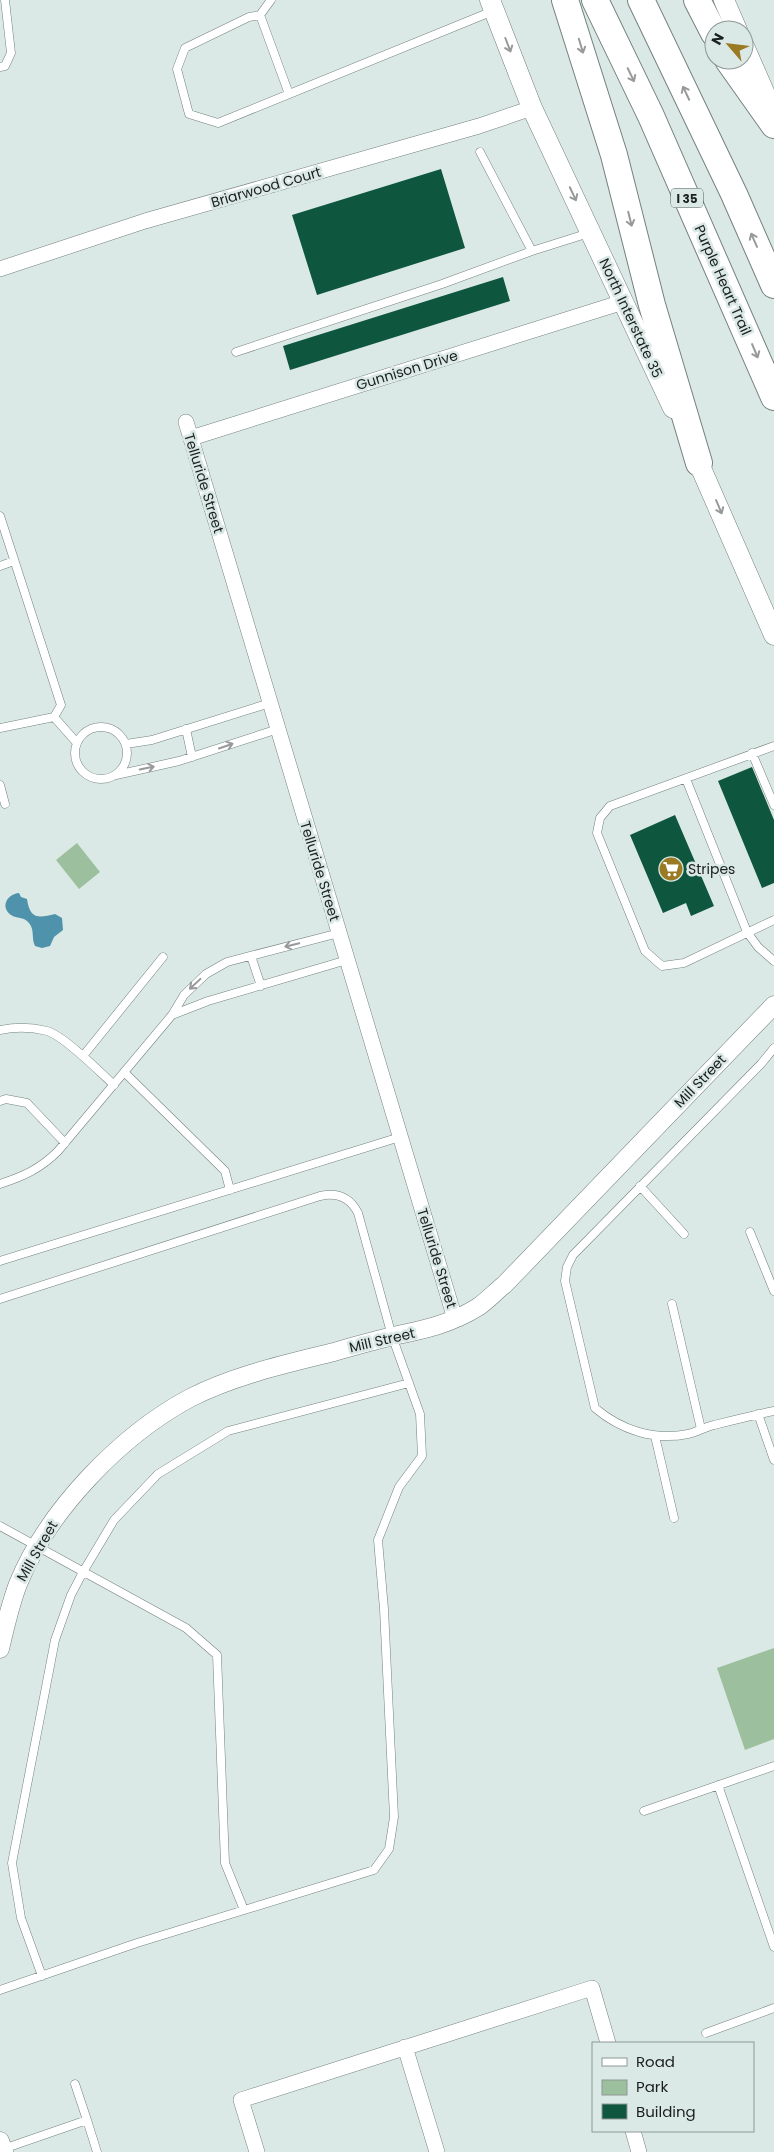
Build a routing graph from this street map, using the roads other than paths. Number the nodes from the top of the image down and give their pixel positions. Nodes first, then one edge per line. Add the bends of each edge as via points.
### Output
1 (5, 0) edge
2 (271, 0) edge
3 (565, 0) edge
4 (595, 0) edge
5 (641, 0) edge
6 (697, 0) edge
7 (724, 0) edge
8 (492, 5) edge
9 (260, 15) junction
10 (3, 17) edge
11 (707, 20) edge
12 (733, 20) edge
13 (0, 67) edge
14 (754, 69) edge
15 (735, 70) edge
16 (289, 94) junction
17 (532, 108) junction
18 (774, 114) edge
19 (774, 125) edge
20 (480, 152) dead end
21 (591, 232) junction
22 (532, 251) junction
23 (0, 268) edge
24 (774, 285) edge
25 (623, 302) junction
26 (236, 352) dead end
27 (774, 398) edge
28 (186, 422) dead end
29 (191, 438) junction
30 (699, 463) junction
31 (0, 516) edge
32 (14, 562) junction
33 (0, 566) edge
34 (774, 636) edge
35 (270, 703) junction
36 (54, 717) junction
37 (0, 728) edge
38 (186, 729) junction
39 (278, 729) junction
40 (77, 743) junction
41 (126, 744) junction
42 (774, 746) edge
43 (752, 753) junction
44 (192, 758) junction
45 (116, 775) junction
46 (686, 780) junction
47 (0, 785) edge
48 (5, 804) dead end
49 (774, 805) edge
50 (774, 920) edge
51 (747, 932) junction
52 (339, 934) junction
53 (251, 956) junction
54 (163, 957) dead end
55 (347, 960) junction
56 (774, 961) edge
57 (260, 986) junction
58 (774, 1005) edge
59 (172, 1015) junction
60 (0, 1030) edge
61 (774, 1048) edge
62 (83, 1056) junction
63 (124, 1072) junction
64 (114, 1085) junction
65 (0, 1101) edge
66 (400, 1137) junction
67 (65, 1143) junction
68 (0, 1184) edge
69 (640, 1186) junction
70 (230, 1190) junction
71 (750, 1232) dead end
72 (684, 1234) dead end
73 (0, 1261) edge
74 (774, 1291) edge
75 (0, 1299) edge
76 (672, 1304) dead end
77 (455, 1320) junction
78 (392, 1336) junction
79 (409, 1384) junction
80 (774, 1411) edge
81 (758, 1414) junction
82 (701, 1429) junction
83 (655, 1436) junction
84 (774, 1460) edge
85 (674, 1518) dead end
86 (0, 1526) edge
87 (37, 1546) junction
88 (83, 1572) junction
89 (0, 1649) edge
90 (774, 1766) edge
91 (718, 1785) junction
92 (644, 1811) dead end
93 (244, 1910) junction
94 (774, 1947) edge
95 (42, 1976) junction
96 (0, 1990) edge
97 (774, 2008) edge
98 (706, 2033) dead end
99 (608, 2042) edge
100 (405, 2047) junction
101 (75, 2084) dead end
102 (87, 2120) junction
103 (633, 2132) edge
104 (2, 2147) edge
105 (97, 2152) edge
106 (257, 2152) edge
107 (437, 2152) edge
108 (639, 2152) edge

1 - 10 lane
2 - 9 lane
3 -> 30 highway via 614,155 652,305
4 -> 27 highway, Purple Heart Trail / I 35 via 651,116
24 -> 5 highway
6 - 11 highway
7 - 12 main road
8 - 16 lane
8 -> 17 main road, North Interstate 35
9 - 16 lane
9 - 16 lane via 249,17 185,48 177,69 189,114 218,123
10 - 13 lane via 11,54 5,66
14 - 18 main road
15 - 19 highway
17 -> 21 main road, North Interstate 35
17 - 23 street, Briarwood Court via 145,221
20 - 22 lane
21 - 22 lane
21 - 25 main road, North Interstate 35
22 - 26 lane
25 - 29 street, Gunnison Drive
25 - 30 main road, North Interstate 35
28 - 29 street, Telluride Street
29 - 35 street, Telluride Street
30 -> 34 main road, North Interstate 35
31 - 32 lane
32 - 33 lane
32 - 36 lane via 61,705
35 - 38 lane
35 - 39 street, Telluride Street
36 - 37 lane
36 - 40 lane
38 - 41 lane
38 - 44 lane
44 -> 39 lane
39 - 52 street, Telluride Street
40 - 41 lane via 83,734 102,727 116,732
40 - 45 lane via 76,762 88,776 97,780
41 - 45 lane via 126,761
42 - 43 lane
43 - 46 lane
43 - 49 lane
45 -> 44 lane
46 - 51 lane
46 - 51 lane via 610,806 600,818 597,833 645,951 662,966 684,963
47 - 48 lane
50 - 51 lane
51 - 56 lane
52 -> 53 lane
52 - 55 street, Telluride Street
53 - 57 lane
53 -> 59 lane via 227,962 206,974 184,995
54 - 62 lane
55 - 57 lane
55 - 66 street, Telluride Street
57 - 59 lane
58 - 77 street, Mill Street via 504,1285 479,1306
59 - 63 lane
60 - 62 lane via 16,1027 49,1031
61 - 69 lane
62 - 64 lane
63 - 64 lane
63 - 70 lane via 225,1171
64 - 67 lane
65 - 67 lane via 27,1103
66 - 70 lane
66 - 77 street, Telluride Street
67 - 68 lane via 42,1166
69 - 72 lane
69 - 83 lane via 573,1254 565,1281 595,1408 623,1427
70 - 73 lane
71 - 74 lane
75 - 78 lane via 328,1194 348,1200 358,1213
76 - 82 lane
77 - 78 street, Mill Street via 426,1330
78 - 79 lane
78 - 87 street, Mill Street via 247,1374 190,1398 136,1434 89,1476
79 - 88 lane via 228,1431 158,1474 114,1520
79 - 93 lane via 420,1414 422,1456 400,1487 378,1540 394,1817 389,1849 374,1870
80 - 81 lane
81 - 82 lane
81 - 84 lane
82 - 83 lane via 690,1434
83 - 85 lane
86 - 87 lane
87 - 88 lane
87 - 89 street, Mill Street via 19,1583
88 - 93 lane via 186,1628 217,1655 225,1863
88 - 95 lane via 55,1640 12,1863 21,1918
90 - 91 lane
91 - 92 lane
91 - 94 lane
93 - 95 lane
95 - 96 lane
97 - 98 lane
99 - 100 street via 592,1988
100 - 106 street via 241,2100
100 - 107 street
101 - 102 lane
102 - 104 lane
102 - 105 lane
103 - 108 street

